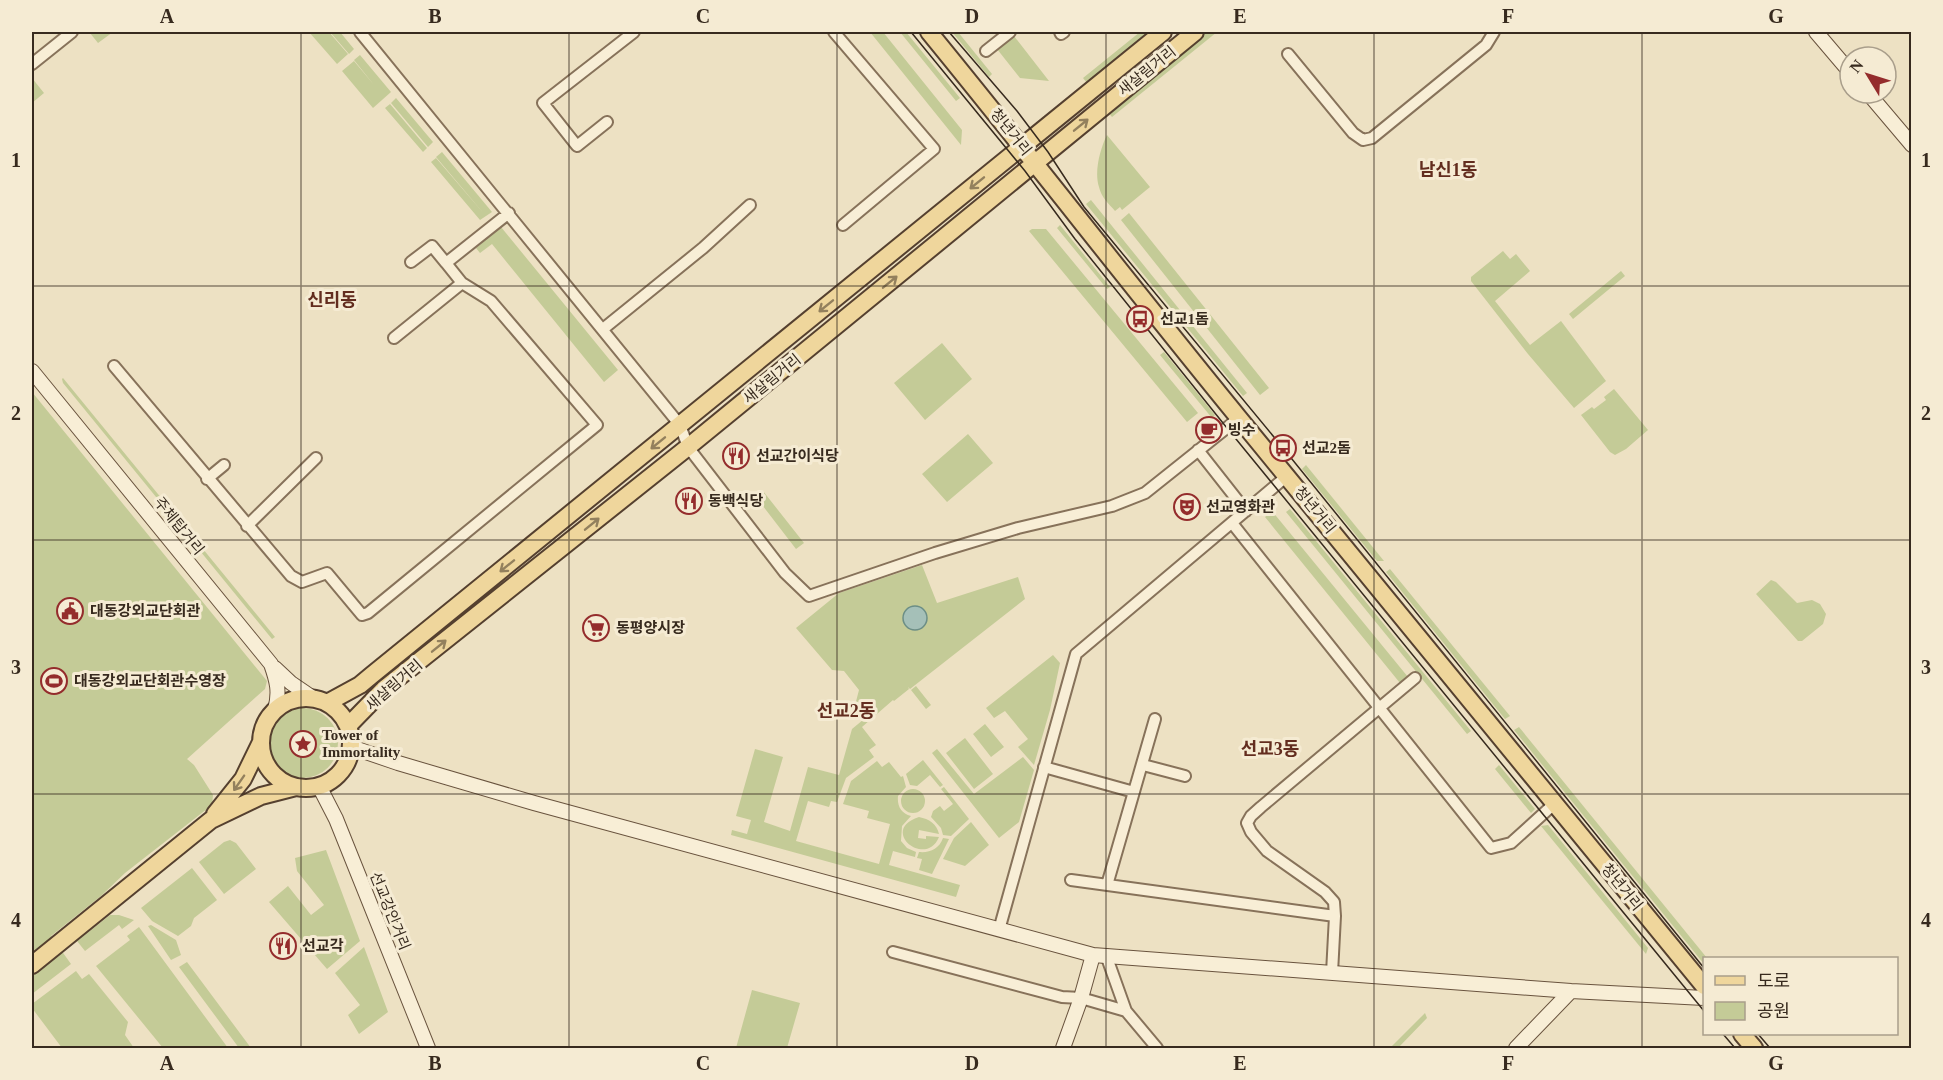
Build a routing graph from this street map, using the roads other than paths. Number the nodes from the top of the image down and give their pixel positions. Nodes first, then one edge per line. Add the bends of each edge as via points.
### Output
1 (72, 32) edge
2 (360, 32) edge
3 (634, 32) edge
4 (834, 32) edge
5 (929, 32) edge
6 (1010, 32) edge
7 (1163, 32) edge
8 (1195, 32) edge
9 (1494, 32) edge
10 (1816, 32) edge
11 (986, 51) dead end
12 (1288, 54) dead end
13 (1838, 58) edge
14 (32, 64) edge
15 (1878, 105) edge
16 (607, 122) dead end
17 (1911, 145) edge
18 (1022, 146) junction
19 (1035, 162) junction
20 (750, 205) dead end
21 (509, 213) junction
22 (843, 225) dead end
23 (411, 262) dead end
24 (446, 263) junction
25 (462, 283) junction
26 (603, 329) junction
27 (394, 338) dead end
28 (114, 366) dead end
29 (32, 371) edge
30 (1239, 418) junction
31 (680, 425) junction
32 (688, 447) junction
33 (1198, 450) junction
34 (316, 458) dead end
35 (224, 465) dead end
36 (1287, 476) junction
37 (207, 479) junction
38 (1246, 511) junction
39 (1232, 523) junction
40 (247, 526) junction
41 (271, 664) junction
42 (1415, 678) dead end
43 (320, 700) junction
44 (1380, 707) junction
45 (275, 710) junction
46 (1155, 719) dead end
47 (348, 726) junction
48 (261, 742) junction
49 (351, 747) junction
50 (1143, 765) junction
51 (1044, 767) junction
52 (1185, 776) dead end
53 (319, 786) junction
54 (296, 787) junction
55 (1134, 792) junction
56 (1554, 804) junction
57 (211, 820) junction
58 (1071, 880) dead end
59 (1107, 885) junction
60 (1335, 915) junction
61 (999, 930) junction
62 (893, 952) dead end
63 (1100, 955) junction
64 (32, 965) edge
65 (1332, 973) junction
66 (1703, 985) edge
67 (1570, 991) junction
68 (1081, 998) junction
69 (1703, 998) edge
70 (1126, 1011) junction
71 (1743, 1035) edge
72 (428, 1048) edge
73 (1064, 1048) edge
74 (1157, 1048) edge
75 (1516, 1048) edge
76 (1754, 1048) edge

1 - 14 street
2 - 21 street
3 - 16 street via 543,103 577,146
4 - 22 street via 934,149
5 - 18 main road, 청년거리
6 - 11 street
7 - 18 main road, 새살림거리
19 -> 8 main road, 새살림거리
9 - 12 street via 1486,45 1372,138 1363,140
10 - 13 main road
15 - 17 main road
18 - 19 main road, 청년거리
18 -> 31 main road, 새살림거리
19 - 30 main road, 청년거리
32 -> 19 main road, 새살림거리
20 - 26 street
21 - 24 street
21 - 26 street
23 - 24 street via 432,246
24 - 25 street
25 - 27 street
25 - 40 street via 491,301 597,425 369,613 362,615 327,573 302,582 291,576
26 - 31 street
28 - 37 street
29 - 41 main road, 주체탑거리
30 - 33 street
30 - 36 main road, 청년거리
31 - 32 street
31 -> 43 main road, 새살림거리 via 360,685
32 - 33 street via 785,573 809,596 1018,528 1123,502 1145,493
47 -> 32 main road, 새살림거리 via 384,689
33 - 38 street
34 - 40 street
35 - 37 street
36 - 38 street
36 - 56 main road, 청년거리
37 - 40 street
38 - 39 street
39 - 44 street
39 - 51 street via 1076,654
41 - 43 main road via 291,683
41 - 45 main road, 주체탑거리 via 278,683
42 - 44 street
43 - 45 main road, 새살림거리 via 299,698
43 - 47 main road via 340,713
44 - 56 street via 1491,848 1510,843
44 - 60 street via 1247,823 1267,851 1325,892 1334,902
45 - 48 main road via 265,724
46 - 50 street
47 - 49 main road
48 - 54 main road via 262,754 274,775
48 -> 57 main road via 243,779
49 - 53 main road via 341,772
49 - 61 main road via 534,803
50 - 52 street
50 - 55 street
51 - 55 street
51 - 61 street
53 - 54 main road
53 - 72 main road, 선교강안거리 via 336,819
54 - 57 main road via 261,796
55 - 59 street
56 - 66 main road, 청년거리
57 - 64 main road
58 - 59 street
59 - 60 street
60 - 65 street
61 - 63 main road
62 - 68 street via 1062,997
63 - 65 main road
63 - 68 main road
63 - 70 street
65 - 67 main road
67 - 69 main road
67 - 75 main road
68 - 70 street
68 - 73 main road
70 - 74 street
71 - 76 main road

